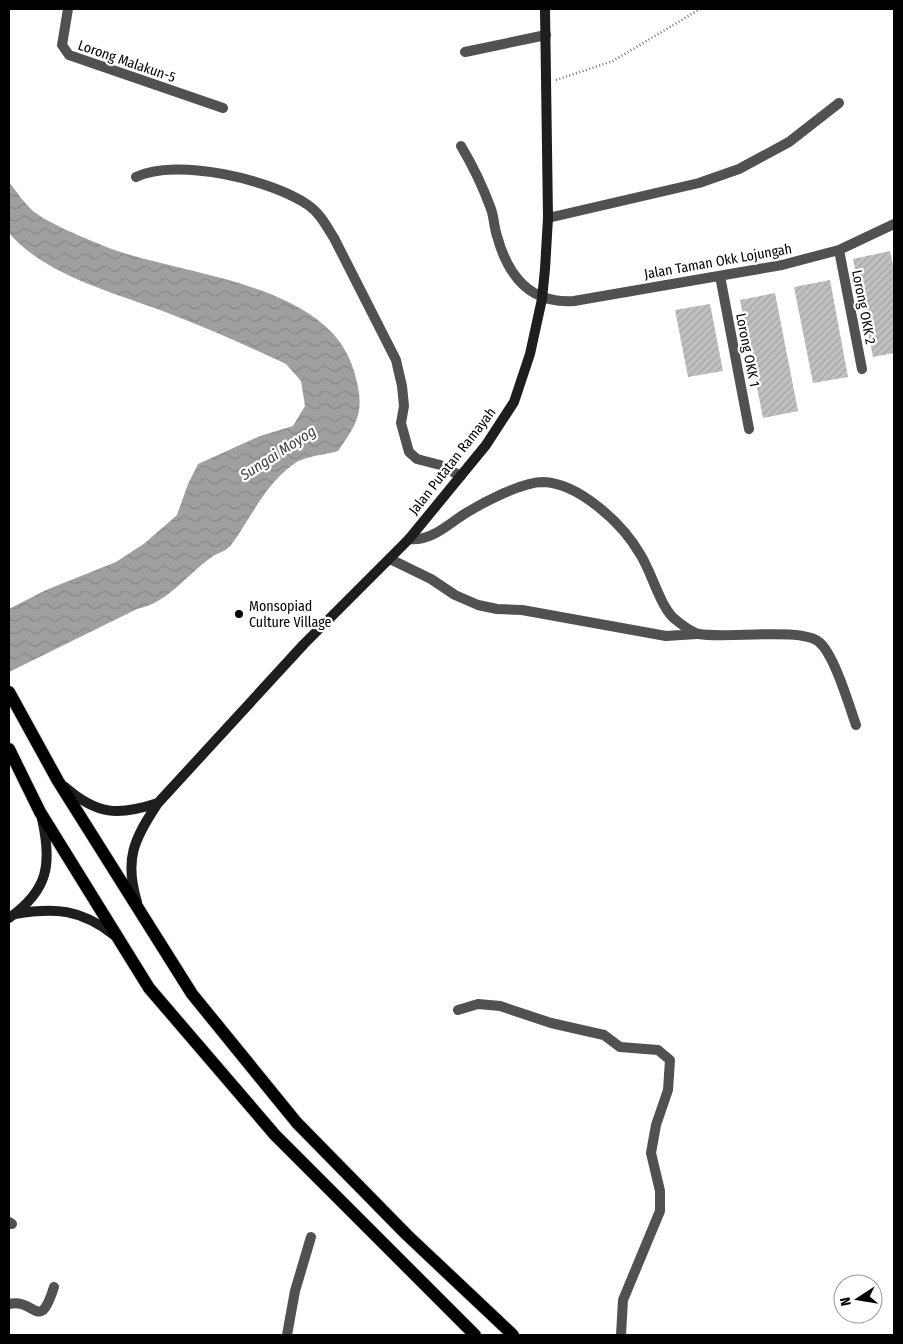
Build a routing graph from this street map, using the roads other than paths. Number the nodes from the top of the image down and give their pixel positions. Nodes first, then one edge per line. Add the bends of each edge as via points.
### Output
1 (68, 9) edge
2 (545, 9) edge
3 (546, 35) junction
4 (465, 52) dead end
5 (839, 103) dead end
6 (223, 108) dead end
7 (461, 146) dead end
8 (136, 177) dead end
9 (548, 218) junction
10 (894, 224) edge
11 (839, 250) junction
12 (720, 276) junction
13 (542, 299) junction
14 (862, 369) dead end
15 (749, 429) dead end
16 (461, 476) junction
17 (409, 538) junction
18 (390, 559) junction
19 (697, 634) junction
20 (11, 697) edge
21 (856, 724) dead end
22 (9, 749) edge
23 (58, 781) junction
24 (158, 803) junction
25 (40, 812) junction
26 (141, 915) junction
27 (11, 916) edge
28 (118, 938) junction
29 (458, 1010) dead end
30 (311, 1237) dead end
31 (54, 1287) dead end
32 (9, 1304) edge
33 (287, 1335) edge
34 (475, 1335) edge
35 (513, 1335) edge
36 (621, 1335) edge

1 - 6 street, Lorong Malakun-5 via 62,45 69,55
2 - 3 main road, Jalan Putatan Ramayah
3 - 4 street
3 - 9 main road, Jalan Putatan Ramayah
5 - 9 street via 789,142 739,169 699,183
7 - 13 street via 487,198 497,236 512,271 526,289
8 - 16 street via 145,172 178,170 247,178 309,206 324,221 334,238 396,360 402,393 402,423 409,452 417,459 440,464
9 - 13 main road, Jalan Putatan Ramayah
10 - 11 street, Jalan Taman Okk Lojungah
11 - 12 street, Jalan Taman Okk Lojungah
11 - 14 street, Lorong OKK 2
12 - 13 street, Jalan Taman Okk Lojungah via 574,302
12 - 15 street, Lorong OKK 1
13 - 16 main road, Jalan Putatan Ramayah via 530,354 514,402
16 - 17 main road, Jalan Putatan Ramayah
17 - 18 main road, Jalan Putatan Ramayah
17 - 19 street via 429,537 467,512 523,486 541,482 557,484 576,491 597,506 628,537 674,619
18 - 19 street via 478,605 666,636
18 - 24 main road, Jalan Putatan Ramayah via 304,644
19 - 21 street via 802,635 819,642 832,662
20 - 23 main road
22 - 25 main road
23 - 24 main road, Jalan Putatan Ramayah via 81,801 97,809 136,811
23 - 26 main road
24 - 26 main road, Jalan Putatan Ramayah via 132,848 130,868
25 - 27 main road via 48,857 43,880 32,898
25 - 28 main road
26 - 35 main road via 192,994 298,1124
27 - 28 main road via 35,911 62,911 84,916
28 - 34 main road via 149,988 275,1135
29 - 36 street via 478,1004 500,1006 550,1023 604,1035 620,1047 658,1050 670,1060 668,1090 651,1153 660,1191 660,1211 623,1300
30 - 33 street
31 - 32 street via 47,1308 42,1312 19,1303

